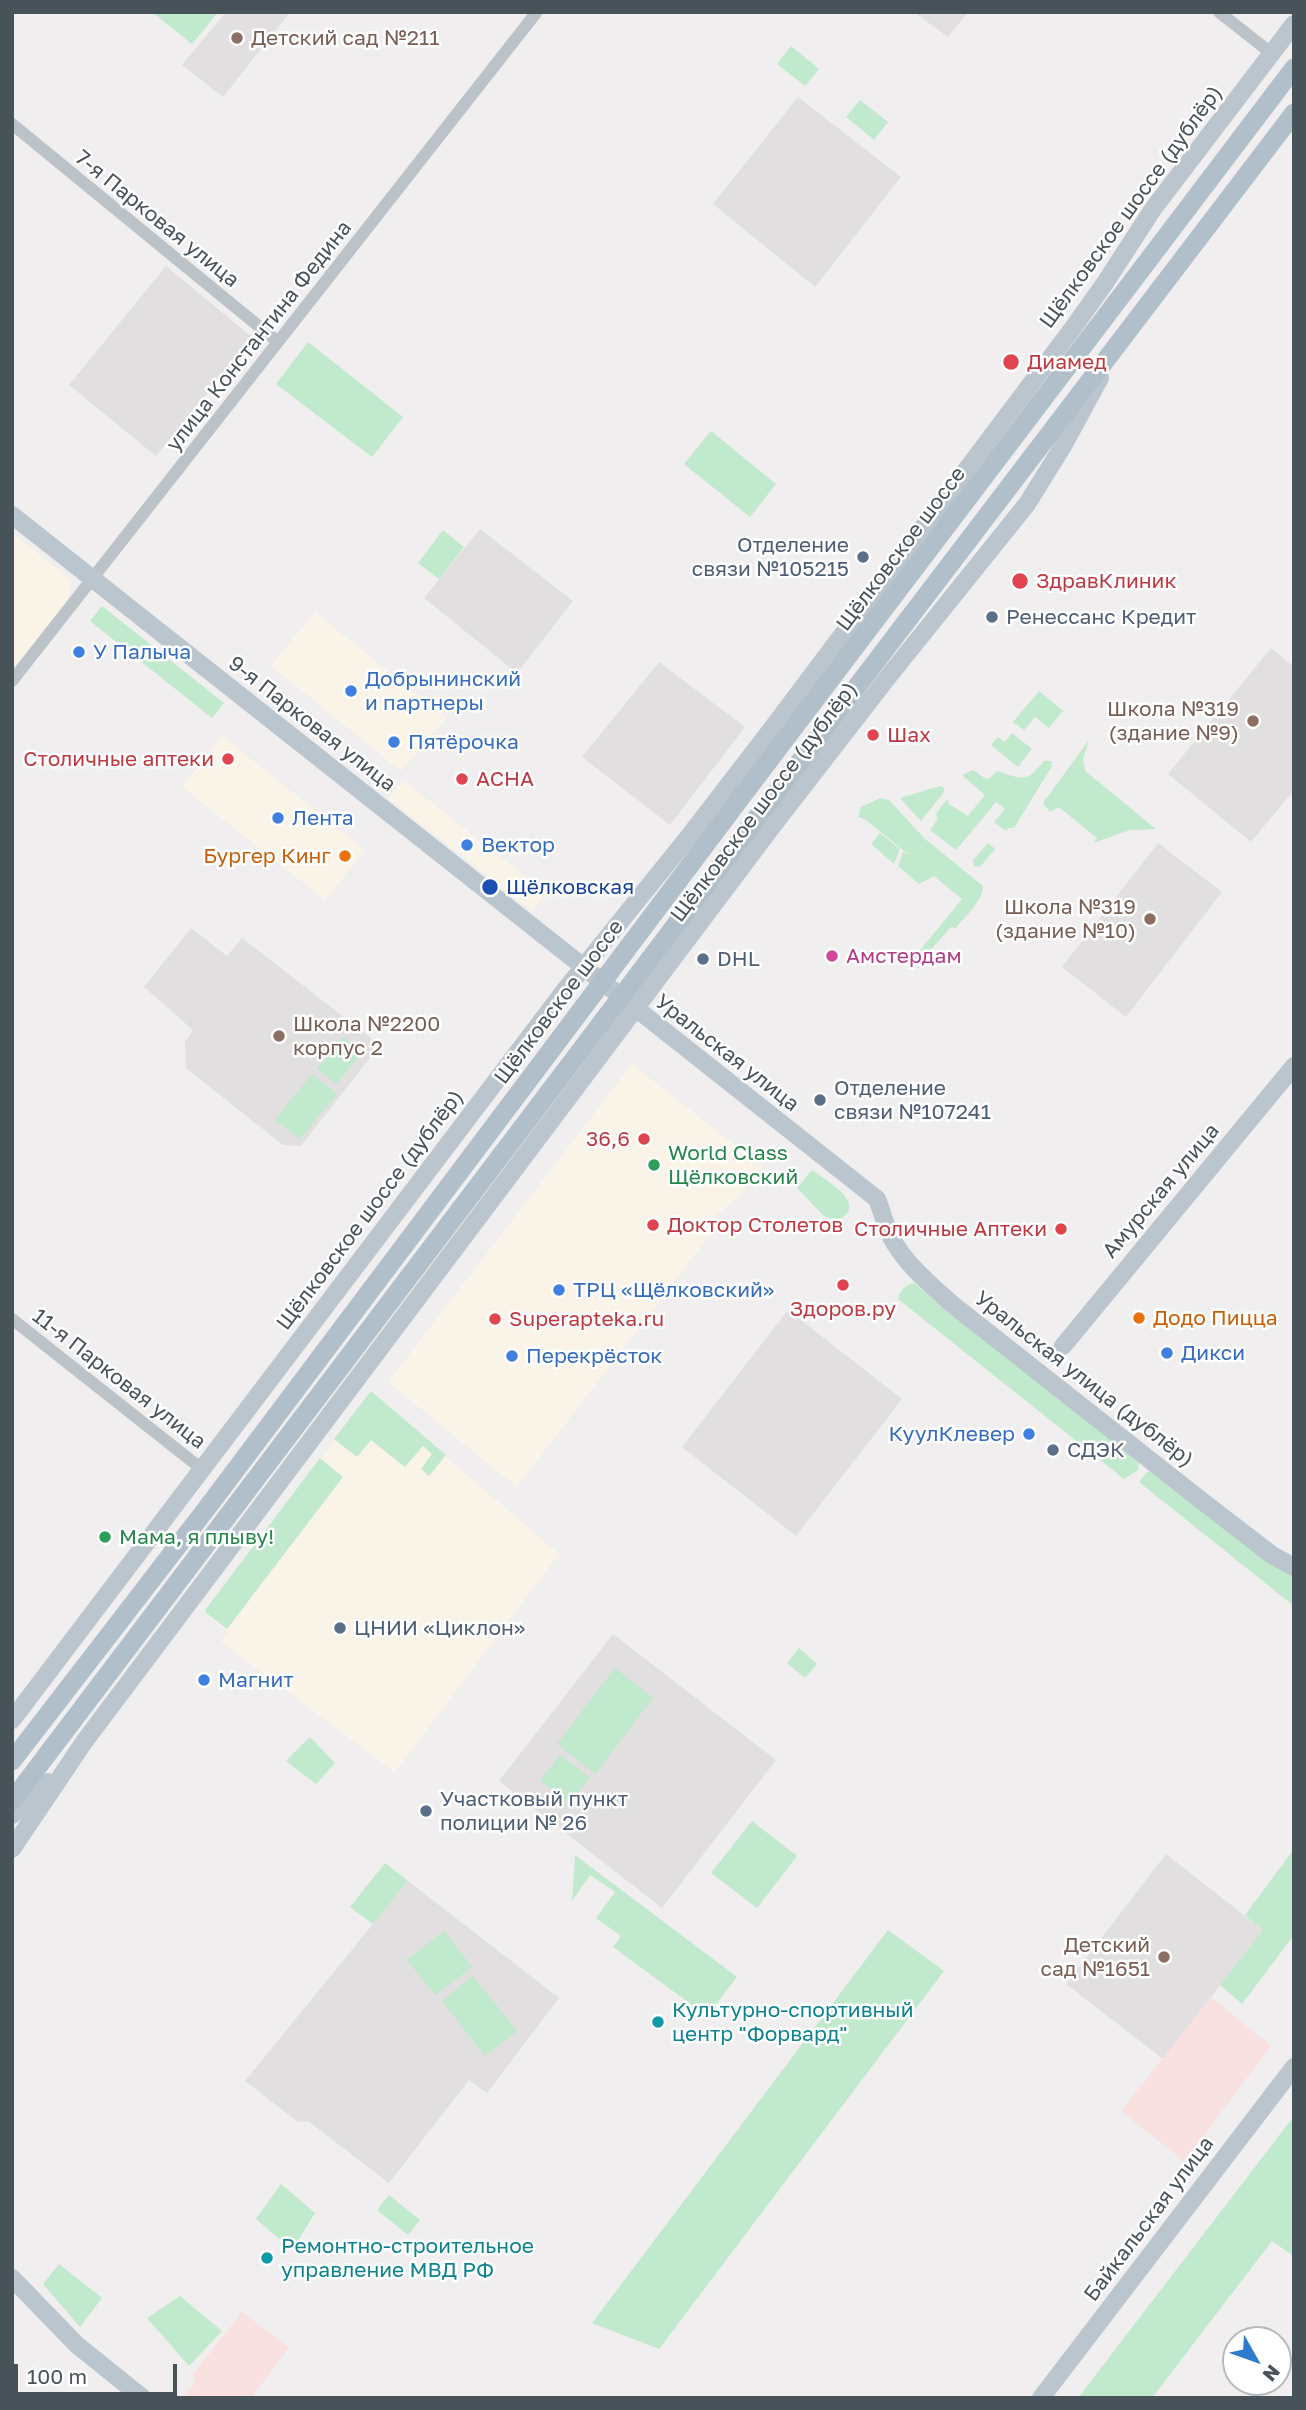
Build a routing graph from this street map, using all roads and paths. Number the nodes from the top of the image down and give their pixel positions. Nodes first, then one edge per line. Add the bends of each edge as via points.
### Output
1 (1219, 12) edge
2 (536, 13) edge
3 (1294, 24) edge
4 (1271, 53) junction
5 (1294, 68) edge
6 (1294, 113) edge
7 (12, 124) edge
8 (278, 342) junction
9 (1115, 350) junction
10 (1022, 426) junction
11 (12, 515) edge
12 (908, 546) junction
13 (92, 579) junction
14 (12, 681) edge
15 (583, 968) junction
16 (636, 1010) junction
17 (521, 1049) junction
18 (1294, 1066) edge
19 (576, 1087) junction
20 (877, 1199) joint
21 (12, 1319) edge
22 (1063, 1346) dead end
23 (203, 1470) junction
24 (1294, 1567) edge
25 (15, 1718) edge
26 (84, 1742) junction
27 (12, 1761) edge
28 (12, 1801) edge
29 (12, 1815) edge
30 (12, 1849) edge
31 (1294, 2067) edge
32 (12, 2278) edge
33 (143, 2398) edge
34 (1041, 2398) edge

1 - 4 street
2 - 8 street, улица Константина Федина
3 - 4 main road, Щёлковское шоссе (дублёр)
4 - 12 main road, Щёлковское шоссе (дублёр) via 1153,209 1073,328
5 - 10 main road, Щёлковское шоссе
6 - 9 main road
7 - 8 street, 7-я Парковая улица
8 - 13 street, улица Константина Федина
9 - 16 main road, Щёлковское шоссе (дублёр) via 1027,504 808,780
9 - 28 main road, bridge
10 - 12 main road
10 - 27 main road, Щёлковское шоссе, bridge
11 - 13 main road, 9-я Парковая улица
12 - 15 main road, Щёлковское шоссе (дублёр) via 770,731
13 - 14 street, улица Константина Федина
13 - 15 main road, 9-я Парковая улица
15 - 16 main road, Уральская улица
15 - 17 main road, Щёлковское шоссе (дублёр)
16 - 19 main road, Щёлковское шоссе (дублёр)
16 - 20 main road, Уральская улица
17 - 19 main road via 553,1035 566,1039 580,1055
17 - 23 main road, Щёлковское шоссе (дублёр)
18 - 22 main road, Амурская улица
19 - 26 main road, Щёлковское шоссе (дублёр)
20 - 24 main road, Уральская улица (дублёр) via 891,1237 904,1256 952,1304 1212,1509
21 - 23 street, 11-я Парковая улица
23 - 25 main road, Щёлковское шоссе (дублёр)
26 - 29 main road
26 - 30 main road, Щёлковское шоссе (дублёр)
31 - 34 main road, Байкальская улица
32 - 33 main road via 77,2345

